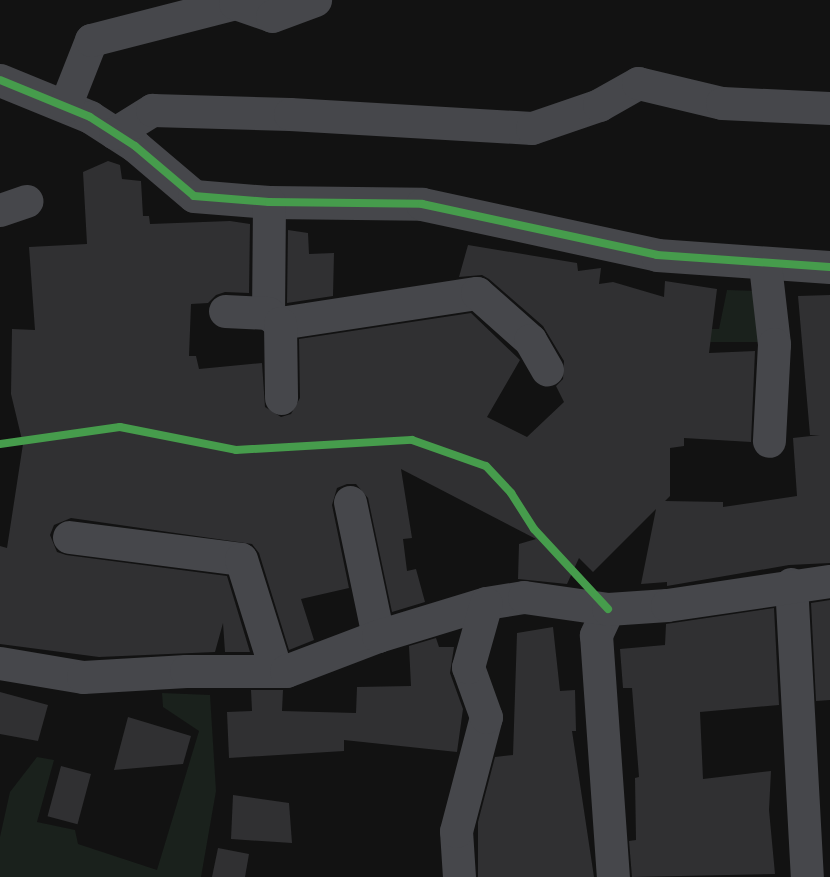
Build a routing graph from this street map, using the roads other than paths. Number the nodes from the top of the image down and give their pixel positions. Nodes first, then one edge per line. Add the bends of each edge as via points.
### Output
1 (315, 0) edge
2 (0, 80) edge
3 (64, 106) junction
4 (830, 108) edge
5 (116, 133) junction
6 (269, 202) junction
7 (765, 265) junction
8 (830, 267) edge
9 (225, 311) dead end
10 (274, 318) junction
11 (547, 370) dead end
12 (281, 398) dead end
13 (769, 441) dead end
14 (350, 502) dead end
15 (69, 537) dead end
16 (830, 581) edge
17 (790, 584) junction
18 (486, 603) junction
19 (608, 609) junction
20 (378, 636) junction
21 (0, 663) edge
22 (276, 671) junction
23 (459, 877) edge
24 (613, 877) edge
25 (807, 877) edge

1 - 3 street via 272,16 236,3 90,40
2 - 3 street
3 - 5 street
4 - 5 street via 722,103 638,83 599,105 532,128 152,110
5 - 6 street via 194,196
6 - 7 street via 422,204 657,255
6 - 10 street
7 - 8 street
7 - 13 street via 774,344
9 - 10 street
10 - 11 street via 477,292 530,340
10 - 12 street
14 - 20 street
15 - 22 street via 241,559
16 - 17 street
17 - 19 street via 667,605
17 - 25 street
18 - 19 street via 524,597
18 - 20 street
18 - 23 street via 468,667 486,717 456,831
19 - 24 street via 596,635
20 - 22 street via 286,671
21 - 22 street via 83,677

